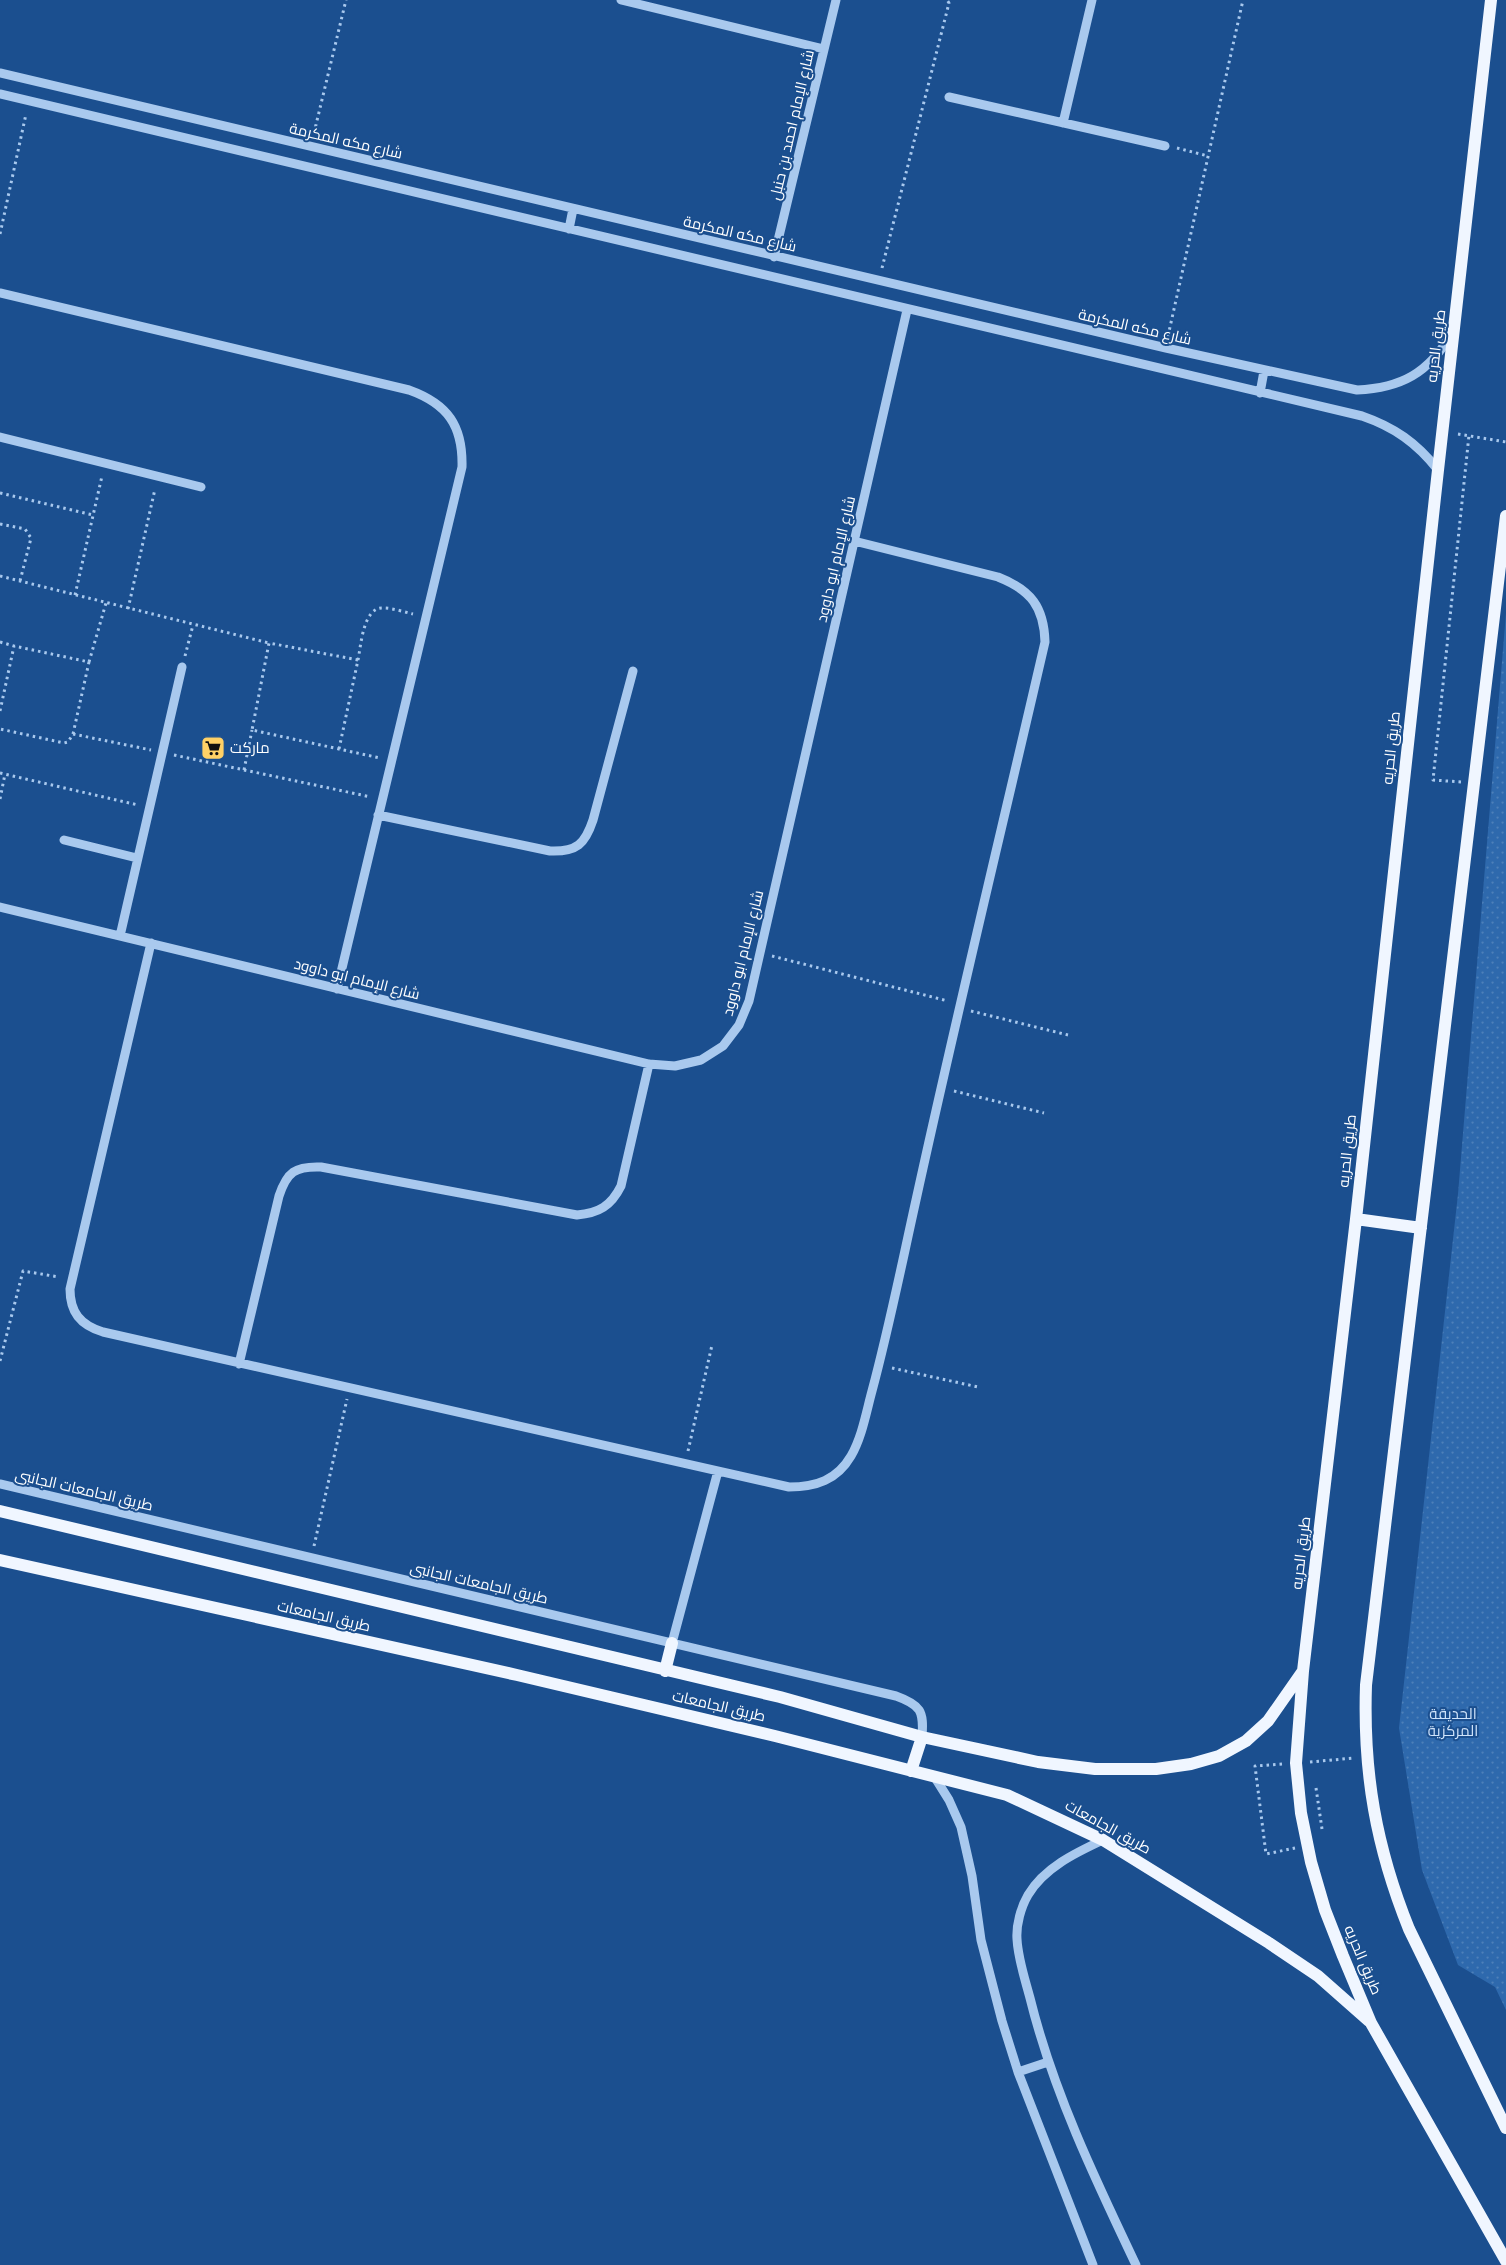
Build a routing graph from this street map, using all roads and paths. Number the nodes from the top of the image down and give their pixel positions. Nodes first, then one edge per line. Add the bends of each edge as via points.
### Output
1 (346, 0) edge
2 (621, 0) edge
3 (836, 0) edge
4 (947, 0) edge
5 (1092, 0) edge
6 (1243, 0) edge
7 (1491, 0) edge
8 (824, 49) junction
9 (0, 73) edge
10 (0, 94) edge
11 (949, 97) dead end
12 (29, 101) junction
13 (1063, 123) junction
14 (311, 146) junction
15 (1166, 146) joint
16 (1208, 156) junction
17 (573, 209) junction
18 (569, 229) junction
19 (0, 234) edge
20 (774, 257) junction
21 (878, 281) junction
22 (0, 293) edge
23 (907, 310) junction
24 (1454, 330) junction
25 (1166, 348) junction
26 (1264, 372) junction
27 (1260, 393) junction
28 (1442, 431) junction
29 (1469, 435) junction
30 (0, 437) edge
31 (1506, 442) edge
32 (106, 463) junction
33 (1438, 470) junction
34 (158, 476) junction
35 (201, 487) dead end
36 (0, 493) edge
37 (93, 515) junction
38 (1506, 516) edge
39 (0, 524) edge
40 (854, 541) junction
41 (0, 576) edge
42 (20, 581) junction
43 (75, 595) junction
44 (106, 603) junction
45 (128, 609) junction
46 (426, 617) junction
47 (193, 625) junction
48 (0, 642) edge
49 (269, 643) junction
50 (14, 646) junction
51 (358, 660) junction
52 (89, 662) junction
53 (182, 667) joint
54 (633, 672) dead end
55 (0, 711) edge
56 (0, 729) edge
57 (252, 730) junction
58 (73, 734) junction
59 (339, 749) junction
60 (162, 753) junction
61 (392, 761) junction
62 (244, 770) junction
63 (0, 773) edge
64 (5, 774) junction
65 (1474, 784) junction
66 (0, 799) edge
67 (382, 799) junction
68 (149, 807) junction
69 (378, 815) junction
70 (64, 840) dead end
71 (137, 858) junction
72 (0, 907) edge
73 (120, 936) junction
74 (151, 943) junction
75 (759, 953) junction
76 (337, 989) junction
77 (960, 1006) junction
78 (1068, 1035) dead end
79 (649, 1064) junction
80 (941, 1088) junction
81 (1044, 1113) dead end
82 (1356, 1219) junction
83 (1422, 1228) junction
84 (72, 1279) junction
85 (712, 1345) dead end
86 (0, 1361) edge
87 (239, 1364) junction
88 (879, 1365) junction
89 (978, 1387) dead end
90 (349, 1388) junction
91 (686, 1464) junction
92 (718, 1471) junction
93 (0, 1484) edge
94 (0, 1511) edge
95 (312, 1558) junction
96 (0, 1560) edge
97 (672, 1643) junction
98 (665, 1671) junction
99 (1303, 1671) junction
100 (922, 1737) junction
101 (1366, 1756) junction
102 (1296, 1763) junction
103 (911, 1771) junction
104 (934, 1776) junction
105 (1103, 1840) junction
106 (1372, 2023) junction
107 (1048, 2062) junction
108 (1018, 2072) junction
109 (1506, 2128) edge
110 (1506, 2261) edge
111 (1093, 2265) edge
112 (1136, 2265) edge

1 - 14 path
2 - 8 street
3 - 8 street, شارع الإمام احمد بن حنبل
4 - 21 path via 949,3
5 - 13 street
6 - 16 path
7 - 24 main road, طريق الحريه
8 - 20 street, شارع الإمام احمد بن حنبل
9 - 14 street, شارع مكه المكرمة
10 - 12 street
11 - 13 street
12 - 18 street
12 - 19 path
13 - 15 street
14 - 17 street, شارع مكه المكرمة
15 - 16 path
16 - 25 path
17 - 18 street
17 - 20 street, شارع مكه المكرمة
18 - 23 street
20 - 21 street, شارع مكه المكرمة
21 - 25 street, شارع مكه المكرمة
22 - 46 street via 428,397 445,410 456,427 462,468
23 - 27 street
23 - 40 street, شارع الإمام ابو داوود
24 - 26 street, شارع مكه المكرمة via 1431,363 1397,384 1377,389 1357,390
24 - 28 main road, طريق الحريه
25 - 26 street, شارع مكه المكرمة
26 - 27 street
27 - 33 street via 1380,422 1412,442
28 - 29 path
28 - 33 main road, طريق الحريه
29 - 31 path
29 - 65 path via 1433,780
30 - 32 street
32 - 34 street
32 - 37 path
33 - 82 main road, طريق الحريه
34 - 35 street
34 - 45 path
36 - 37 path
37 - 43 path
38 - 65 main road
39 - 42 path via 25,530 31,538
40 - 75 street, شارع الإمام ابو داوود
40 - 77 street via 1015,584 1029,594 1039,608 1044,625 1043,652
41 - 42 path
42 - 43 path
43 - 44 path
44 - 45 path
44 - 52 path
45 - 47 path
46 - 51 path via 381,607 374,610 366,621
46 - 61 street
47 - 49 path
47 - 53 path
48 - 50 path
49 - 51 path
49 - 57 path
50 - 52 path
50 - 55 path
51 - 59 path
52 - 58 path
53 - 60 street
54 - 69 street via 588,836 577,847 564,852 550,851
56 - 58 path via 64,743
57 - 59 path
57 - 62 path
58 - 60 path
59 - 61 path
60 - 62 path
60 - 68 street
61 - 67 street
62 - 67 path
63 - 64 path
64 - 66 path
64 - 68 path
65 - 83 main road
67 - 69 street
68 - 71 street
69 - 76 street
70 - 71 street
71 - 73 street
72 - 73 street, شارع الإمام ابو داوود
73 - 74 street, شارع الإمام ابو داوود
74 - 76 street, شارع الإمام ابو داوود
74 - 84 street
75 - 77 path
75 - 79 street, شارع الإمام ابو داوود via 739,1025 723,1046 701,1060 675,1066
76 - 79 street, شارع الإمام ابو داوود
77 - 78 path
77 - 80 street
79 - 87 street via 621,1186 615,1199 591,1214 321,1168 294,1170 283,1184 279,1196
80 - 81 path
80 - 88 street
82 - 83 main road
82 - 99 main road, طريق الحريه
83 - 101 main road via 1366,1684
84 - 86 path via 23,1271
84 - 87 street via 70,1301 74,1312 91,1328
85 - 91 path
87 - 90 street
88 - 89 path
88 - 92 street via 852,1454 842,1470 827,1481 809,1487 789,1487
90 - 91 street
90 - 95 path
91 - 92 street
92 - 97 street
93 - 95 street, طريق الجامعات الجانبى
94 - 98 main road, طريق الجامعات
95 - 97 street, طريق الجامعات الجانبى
96 - 103 main road, طريق الجامعات via 546,1682
97 - 98 main road
97 - 100 street, طريق الجامعات الجانبى via 906,1699 921,1710
98 - 100 main road, طريق الجامعات via 780,1696
99 - 100 main road, طريق الجامعات via 1268,1722 1246,1741 1219,1756 1191,1764 1156,1769 1095,1768 1038,1762
99 - 102 main road, طريق الحريه
100 - 103 main road
101 - 102 path
101 - 109 main road via 1376,1827 1396,1896
102 - 106 main road, طريق الحريه via 1306,1838 1325,1910
103 - 104 main road, طريق الجامعات
104 - 105 main road, طريق الجامعات via 1007,1795
104 - 108 street via 961,1826 972,1876 980,1940
105 - 106 main road, طريق الجامعات via 1318,1976
105 - 107 street via 1063,1861 1040,1878 1027,1896 1020,1916 1017,1937 1020,1958
106 - 110 main road, طريق الحريه
107 - 108 street
107 - 112 street via 1084,2152
108 - 111 street

